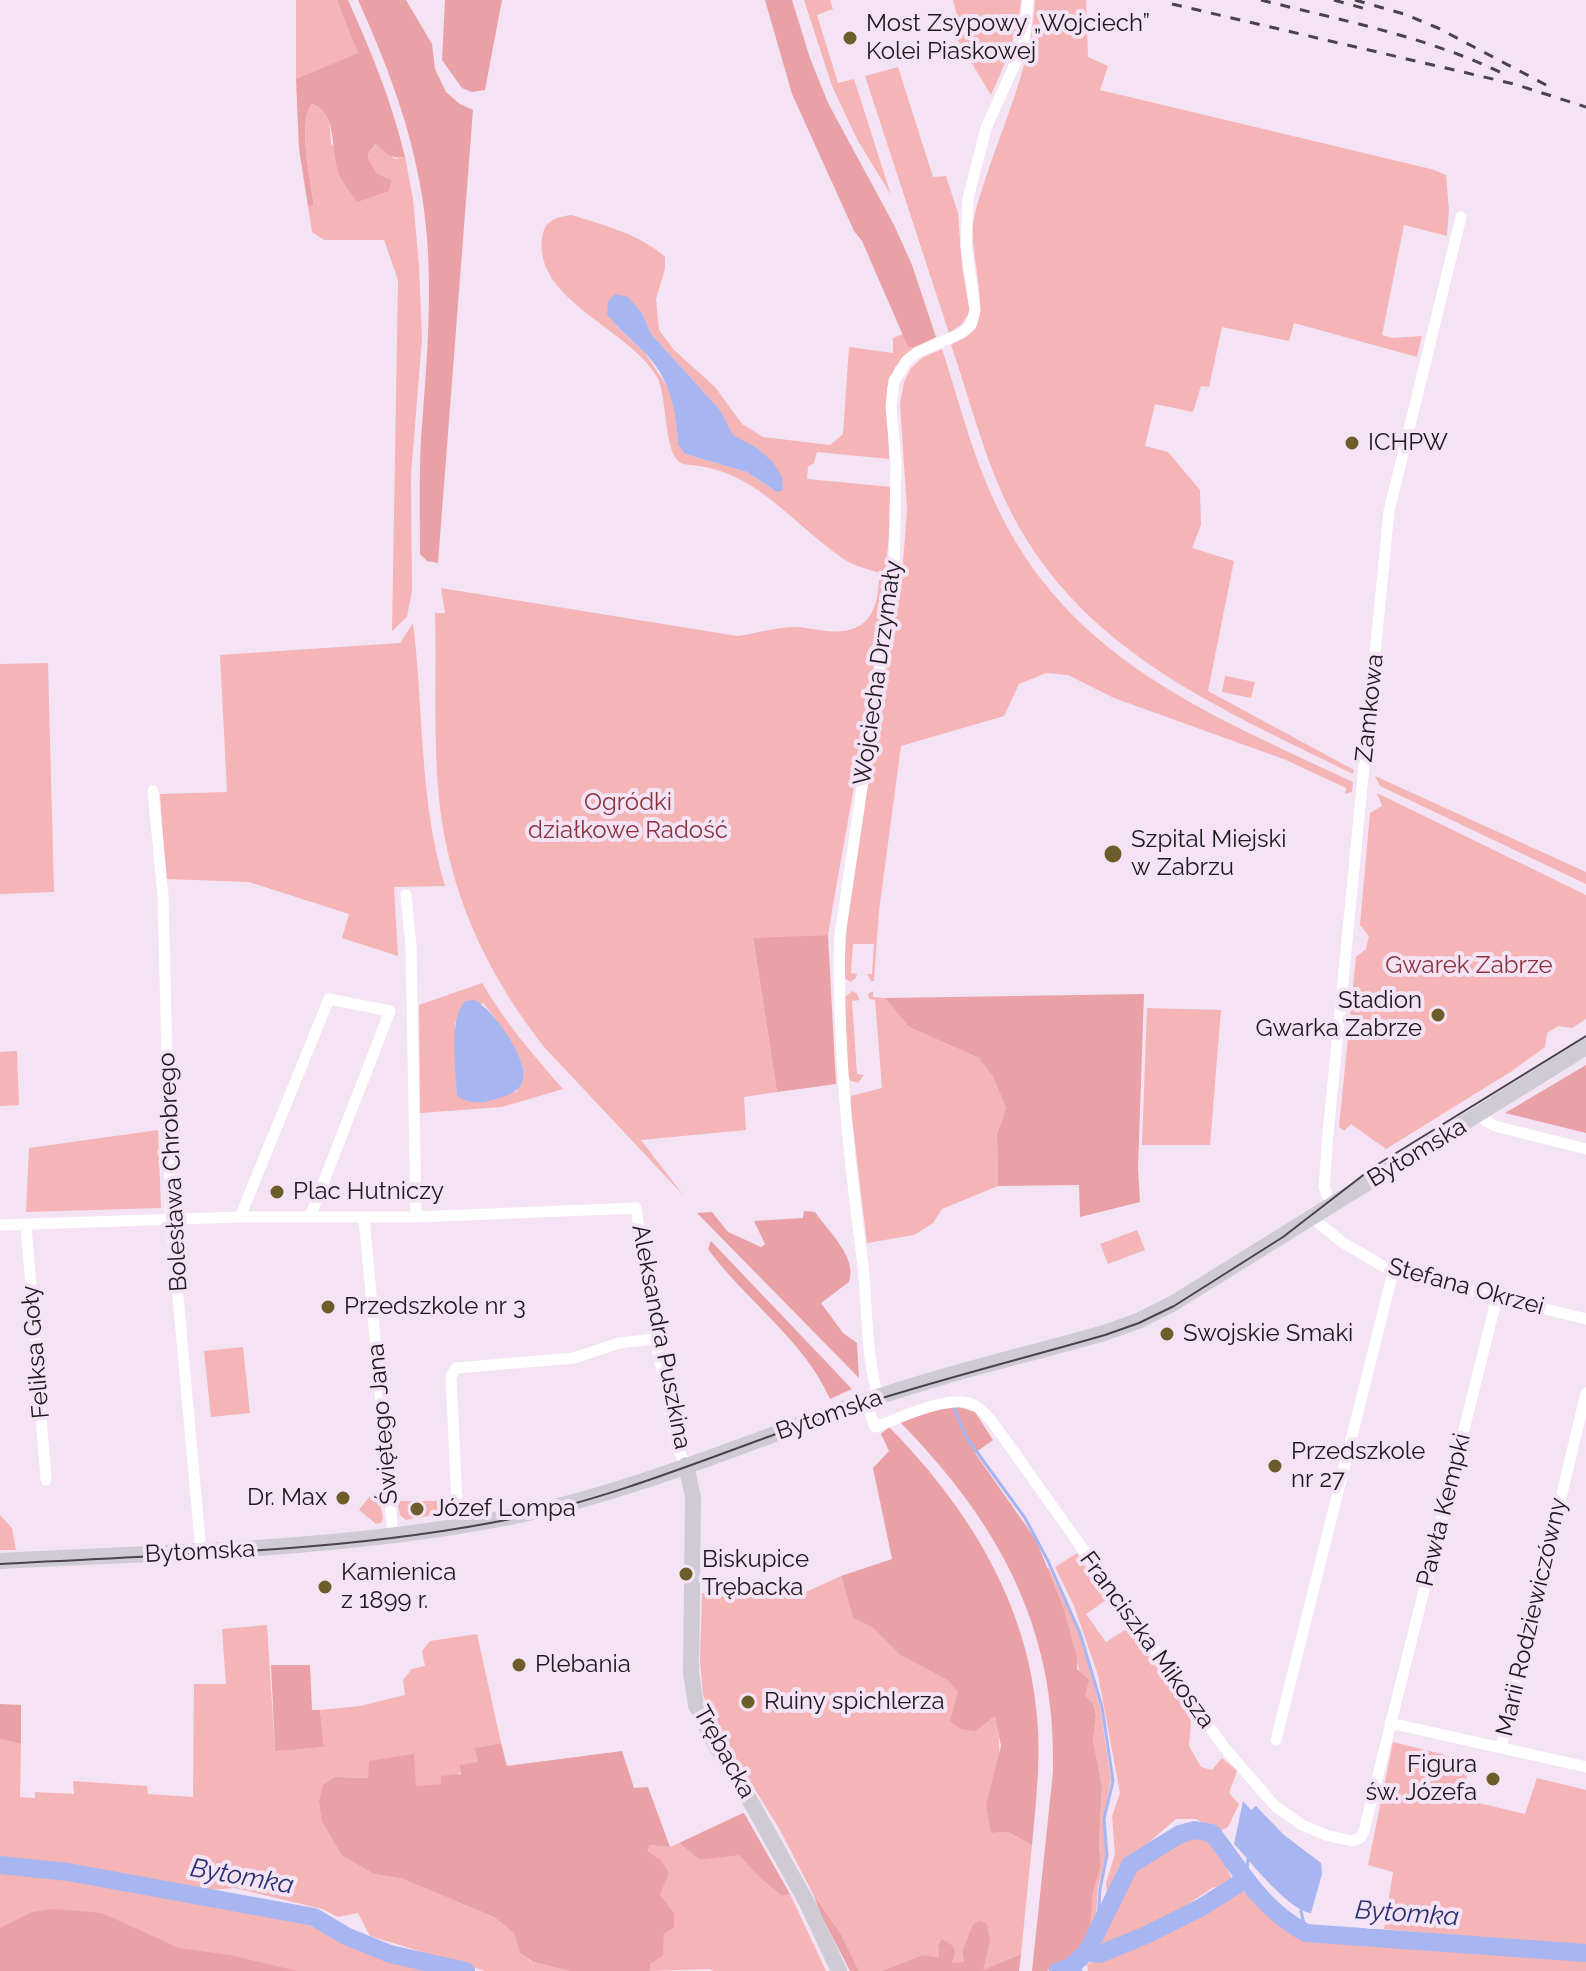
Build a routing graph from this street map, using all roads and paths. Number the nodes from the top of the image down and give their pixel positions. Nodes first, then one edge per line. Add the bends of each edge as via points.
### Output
1 (1028, 0) edge
2 (1461, 217) dead end
3 (153, 791) dead end
4 (406, 895) dead end
5 (1586, 1047) edge
6 (1478, 1116) junction
7 (1586, 1149) edge
8 (1331, 1205) junction
9 (240, 1217) junction
10 (310, 1217) junction
11 (416, 1217) junction
12 (1311, 1217) junction
13 (364, 1218) junction
14 (171, 1219) junction
15 (26, 1224) junction
16 (0, 1225) edge
17 (1393, 1272) junction
18 (1497, 1297) junction
19 (1586, 1319) edge
20 (656, 1339) junction
21 (1586, 1393) edge
22 (872, 1399) junction
23 (686, 1465) junction
24 (46, 1480) dead end
25 (458, 1525) junction
26 (393, 1535) junction
27 (201, 1552) junction
28 (0, 1561) edge
29 (1390, 1723) junction
30 (1276, 1740) dead end
31 (1501, 1748) junction
32 (1586, 1767) edge
33 (839, 1971) edge

1 - 22 street, Wojciecha Drzymały via 1024,44 986,128 968,199 966,245 974,319 962,333 907,360 892,394 894,574 840,935 838,987
2 - 8 street, Zamkowa via 1389,511 1328,1134 1324,1187
3 - 14 street, Bolesława Chrobrego via 163,896
4 - 11 street
5 - 6 street, Bytomska
6 - 7 street via 1495,1126
6 - 8 street, Bytomska
8 - 12 street, Bytomska
9 - 10 street
9 - 10 street via 329,999 390,1011
9 - 14 street
10 - 13 street
11 - 13 street
11 - 20 street, Aleksandra Puszkina via 636,1208
12 - 17 street, Stefana Okrzei
12 - 22 street, Bytomska via 1138,1321
13 - 26 street, Świętego Jana
14 - 15 street
14 - 27 street, Bolesława Chrobrego
15 - 16 street
15 - 24 street, Feliksa Goły
17 - 18 street, Stefana Okrzei
17 - 30 street
18 - 19 street, Stefana Okrzei
18 - 29 street, Pawła Kempki
20 - 23 street, Aleksandra Puszkina via 676,1445
20 - 25 street via 619,1343 574,1358 456,1368 451,1377
21 - 31 street, Marii Rodziewiczówny
22 - 23 street, Bytomska
22 - 29 street, Franciszka Mikosza via 875,1427 940,1404 968,1402 979,1408 1224,1747 1275,1806 1302,1825 1352,1841 1360,1838
23 - 25 street, Bytomska via 547,1508
23 - 33 street, Trębacka via 693,1497 691,1673 696,1705 806,1901
25 - 26 street, Bytomska
26 - 27 street, Bytomska
27 - 28 street, Bytomska
29 - 31 street
31 - 32 street

